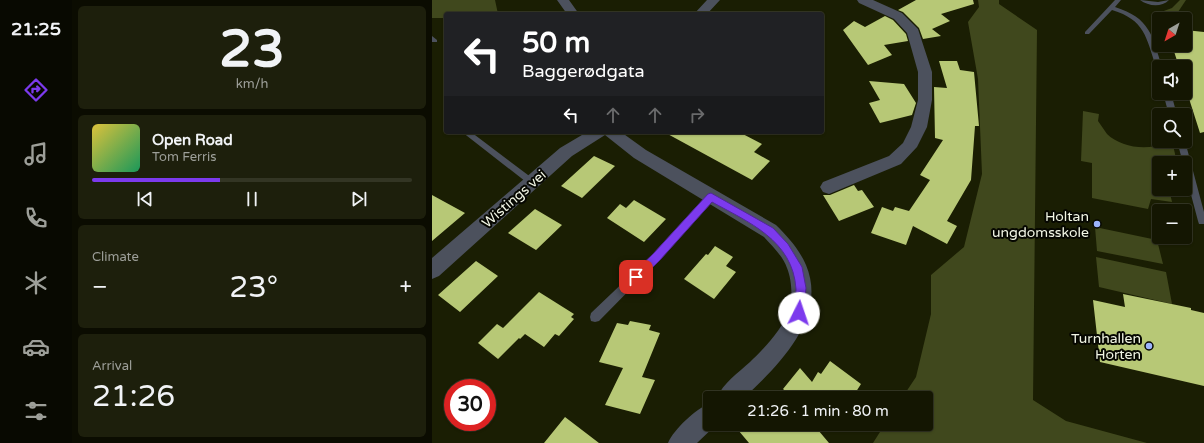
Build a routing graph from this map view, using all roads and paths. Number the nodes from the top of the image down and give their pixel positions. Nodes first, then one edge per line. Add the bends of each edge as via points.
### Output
1 (563, 0) edge
2 (714, 0) edge
3 (863, 0) edge
4 (1118, 0) edge
5 (1143, 0) edge
6 (1166, 0) edge
7 (1110, 7) junction
8 (571, 12) edge
9 (702, 12) edge
10 (1086, 33) dead end
11 (1157, 60) edge
12 (469, 134) edge
13 (596, 134) edge
14 (613, 134) edge
15 (1183, 148) edge
16 (534, 182) junction
17 (829, 187) dead end
18 (711, 197) junction
19 (1202, 221) dead end
20 (432, 270) edge
21 (595, 317) dead end
22 (735, 391) edge
23 (703, 422) edge
24 (680, 443) edge

1 - 8 street
2 - 9 street
3 - 17 street via 898,16 913,32 925,72 925,100 919,128 909,147 894,160
4 - 7 lane
5 - 6 lane via 1154,4 1164,3
7 - 10 lane
7 - 11 lane via 1138,20
12 - 16 lane
13 - 16 street, Wistings vei via 566,152
14 - 18 street via 640,154
15 - 19 lane
16 - 20 street, Wistings vei
18 - 21 lane via 656,257
18 - 22 street via 770,231 785,247 797,267 801,288 799,313 785,338 764,364
23 - 24 street

